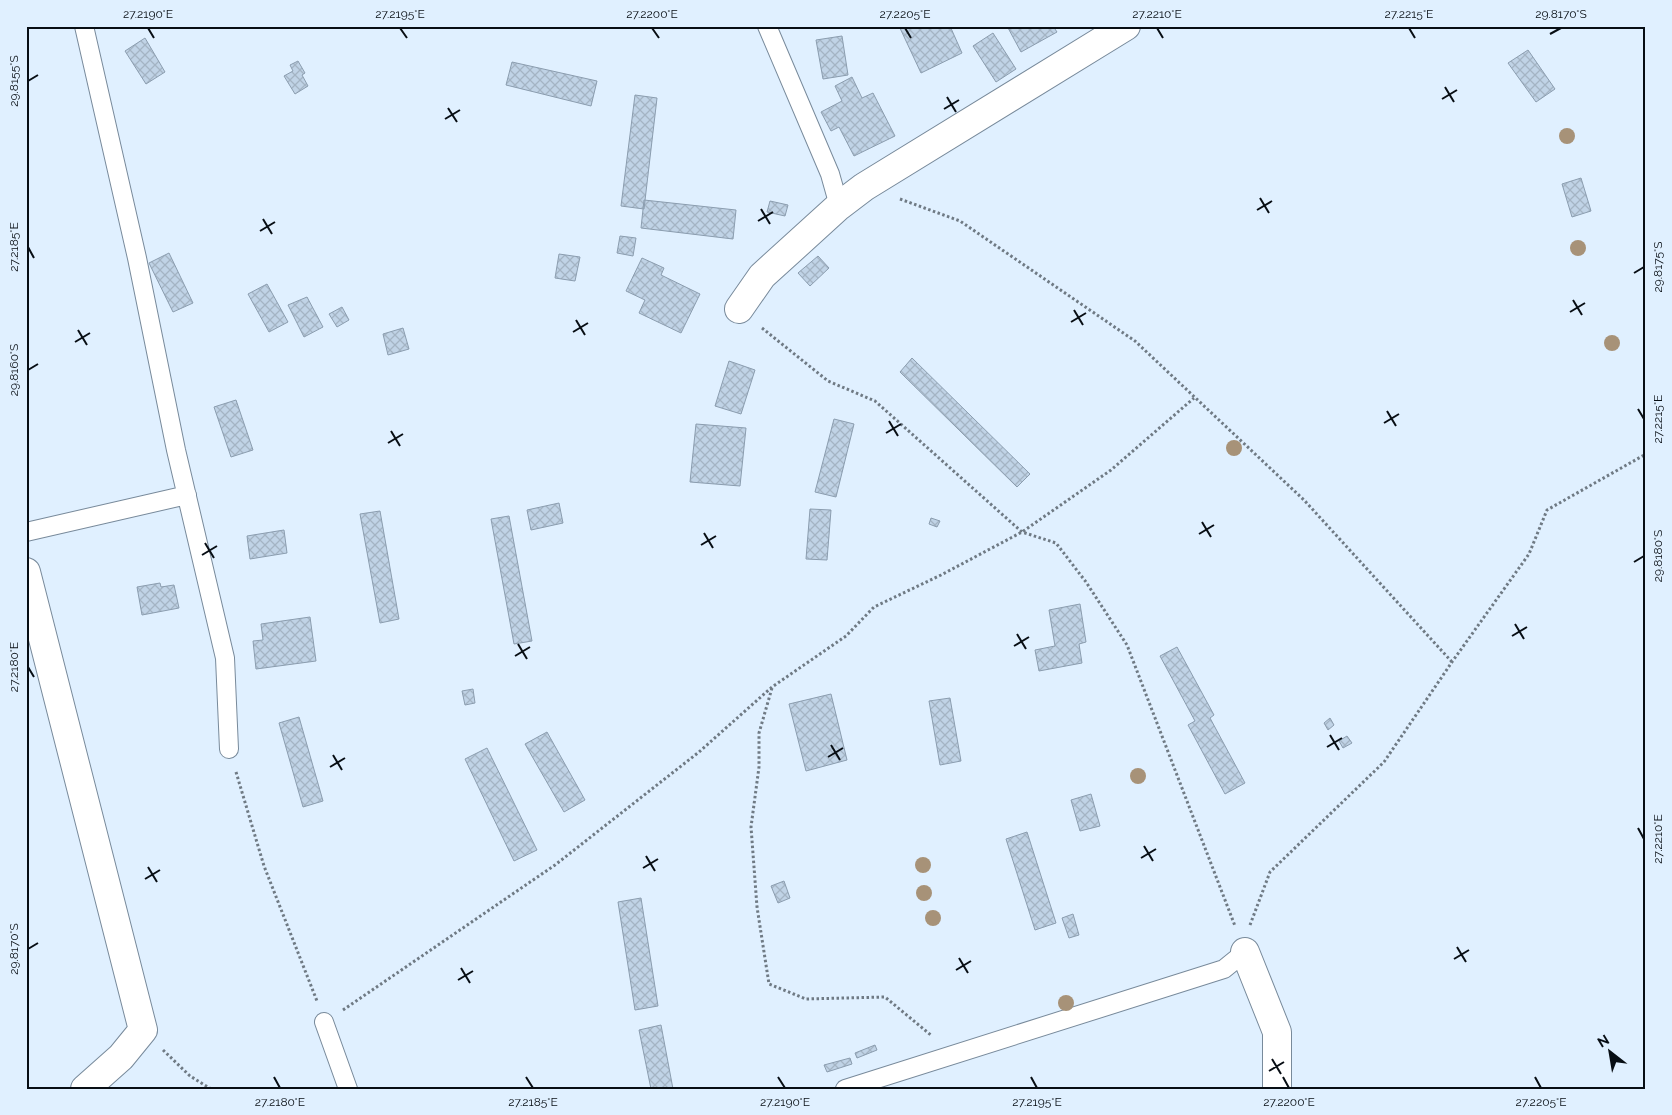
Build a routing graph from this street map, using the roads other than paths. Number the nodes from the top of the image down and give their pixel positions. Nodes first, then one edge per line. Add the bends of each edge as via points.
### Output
1 (84, 26) edge
2 (767, 26) edge
3 (1126, 26) edge
4 (839, 206) junction
5 (739, 309) road end
6 (187, 495) junction
7 (26, 532) edge
8 (26, 572) edge
9 (229, 749) road end
10 (1242, 944) joint
11 (324, 1022) road end
12 (85, 1089) edge
13 (348, 1089) edge
14 (845, 1089) edge
15 (1277, 1089) edge

1 - 6 lane
2 - 4 lane via 830,174
3 - 4 street via 864,187
4 - 5 street via 762,276
6 - 7 lane
6 - 9 lane via 225,658
8 - 12 street via 143,1030 120,1057
10 - 14 lane via 1224,969
10 - 15 street via 1277,1032
11 - 13 lane

